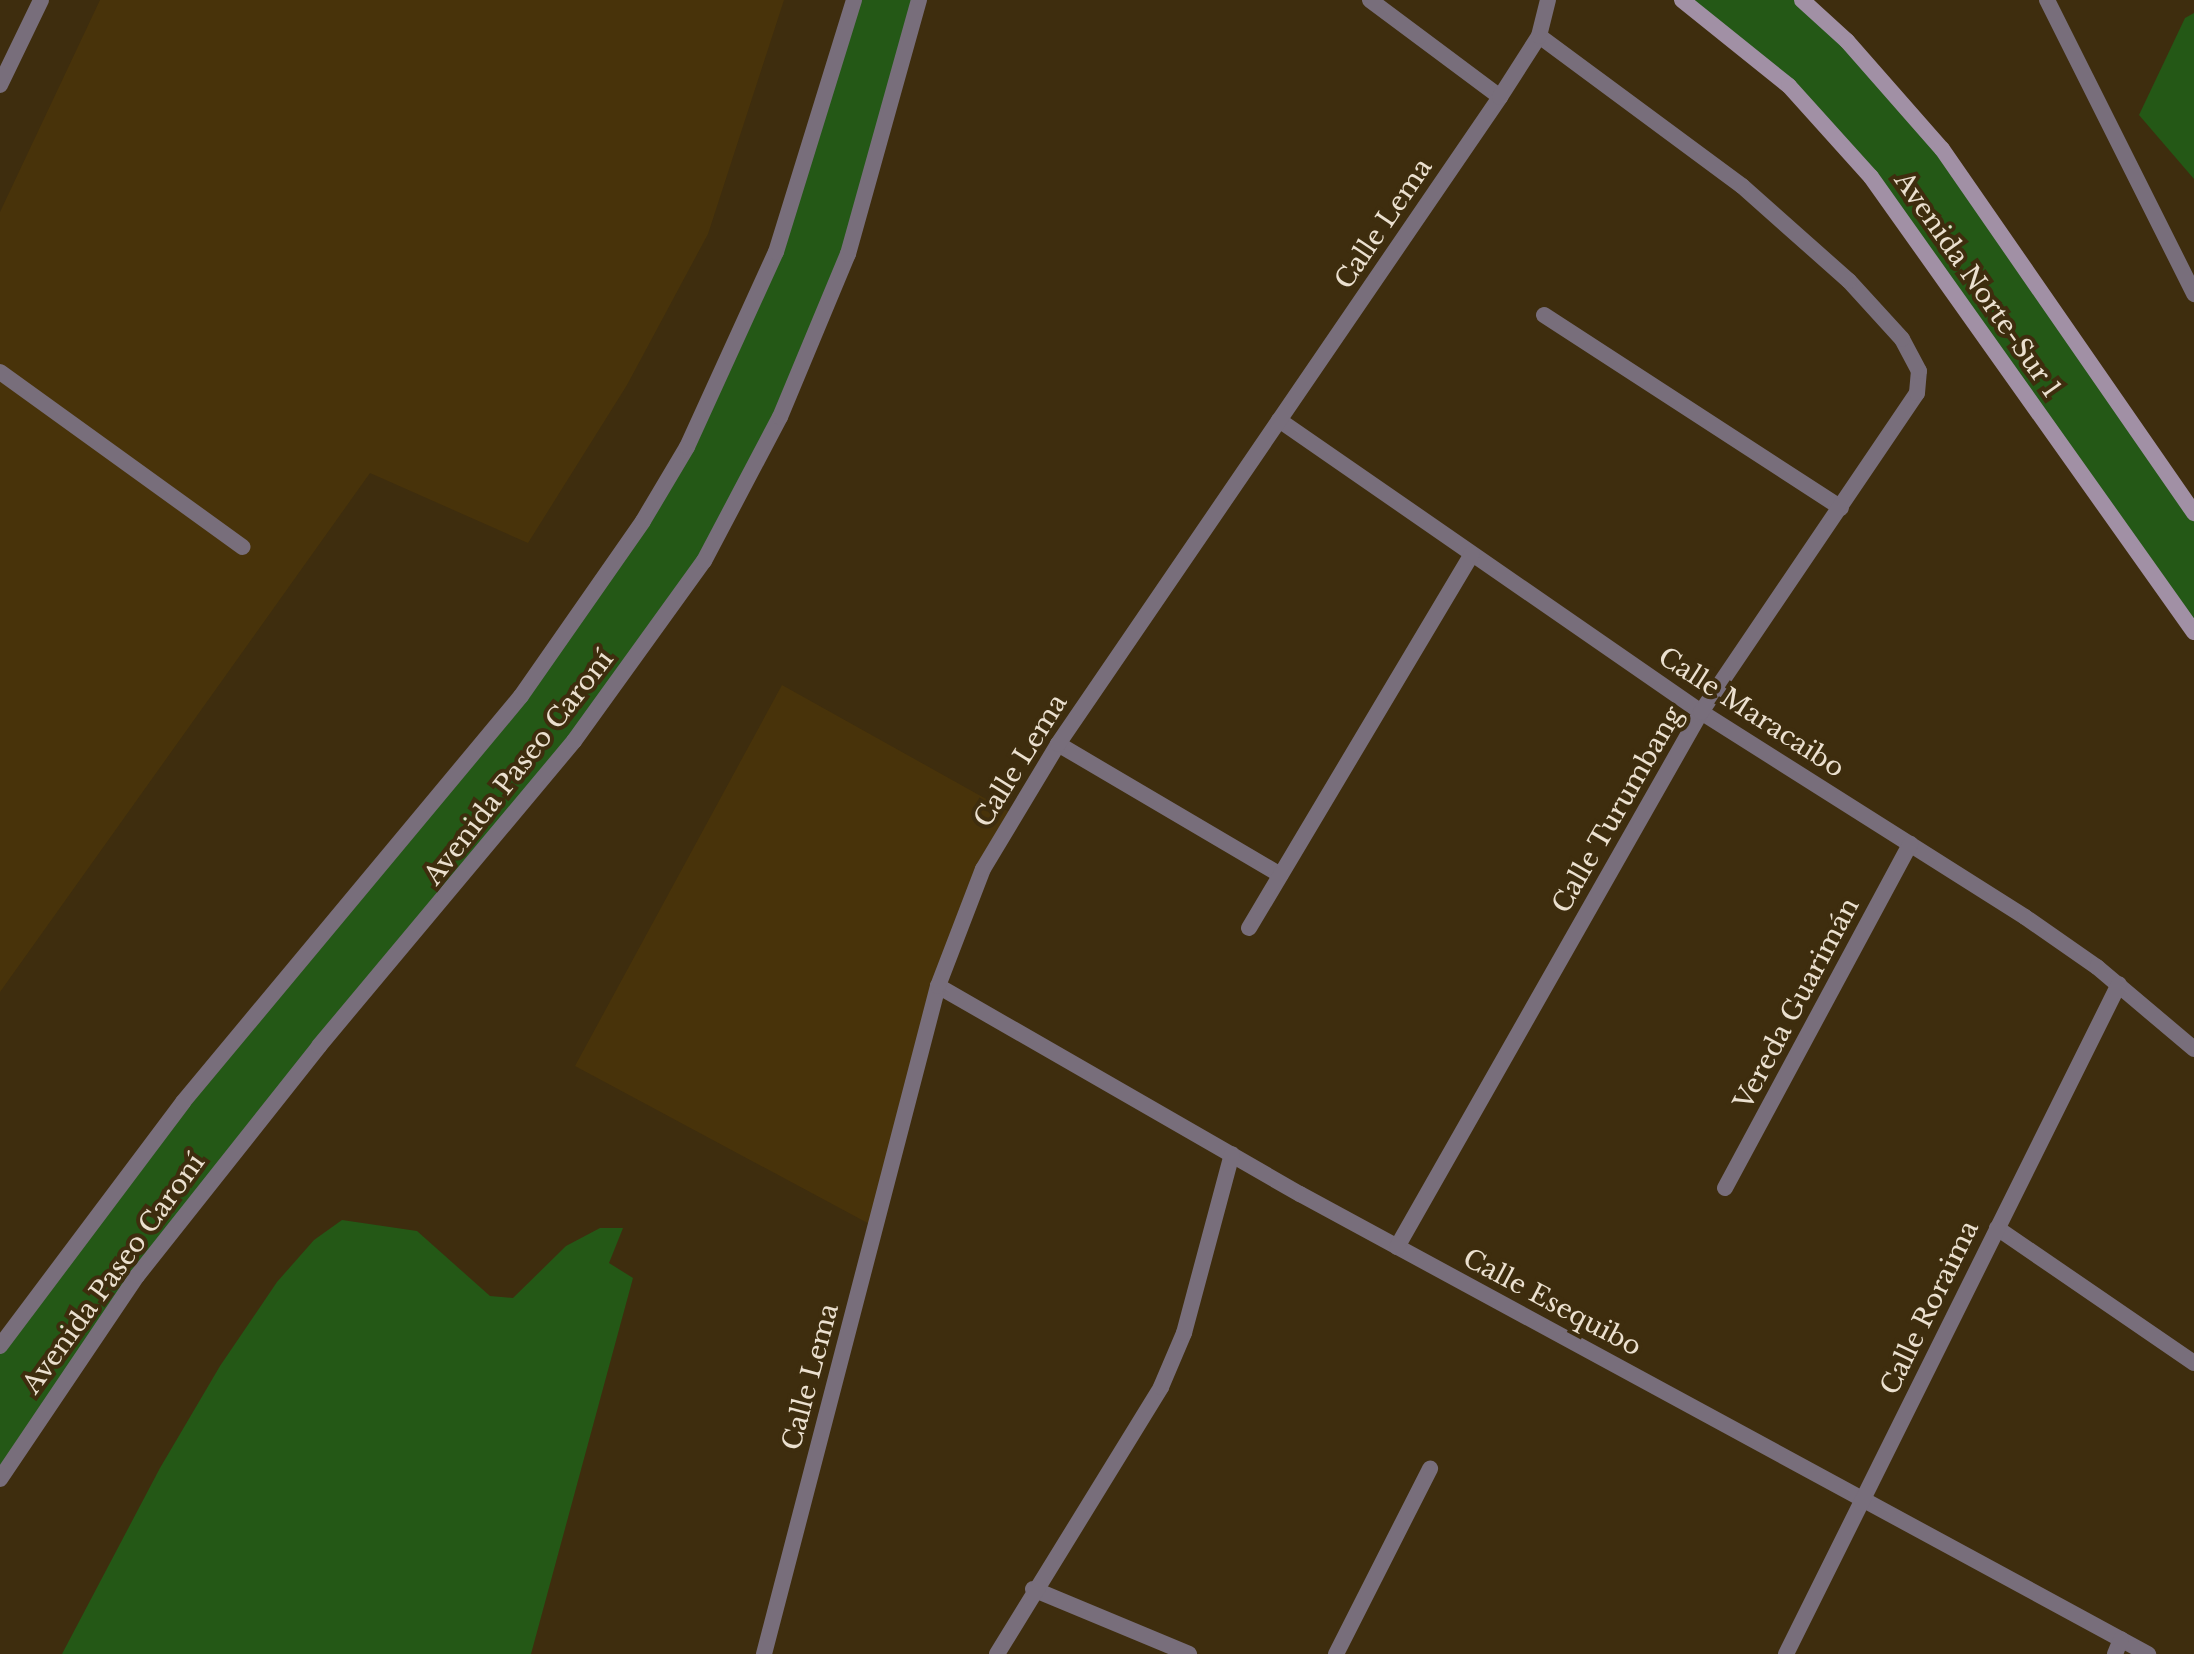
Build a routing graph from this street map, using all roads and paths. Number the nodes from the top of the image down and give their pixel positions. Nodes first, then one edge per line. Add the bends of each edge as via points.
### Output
1 (41, 0) edge
2 (854, 0) edge
3 (919, 0) edge
4 (1370, 0) edge
5 (1548, 0) edge
6 (1682, 0) edge
7 (1802, 0) edge
8 (2047, 0) edge
9 (1539, 36) junction
10 (0, 85) edge
11 (1500, 97) junction
12 (2194, 294) edge
13 (1544, 315) dead end
14 (0, 372) edge
15 (1279, 420) junction
16 (1841, 508) junction
17 (2194, 513) edge
18 (243, 547) dead end
19 (1472, 554) junction
20 (2194, 632) edge
21 (1701, 712) junction
22 (1058, 744) junction
23 (1910, 844) junction
24 (1280, 875) junction
25 (1249, 928) dead end
26 (2119, 984) junction
27 (938, 986) junction
28 (2194, 1049) edge
29 (1232, 1154) junction
30 (1725, 1188) dead end
31 (1997, 1228) junction
32 (1397, 1247) junction
33 (0, 1346) edge
34 (2194, 1363) edge
35 (1430, 1469) dead end
36 (0, 1479) edge
37 (1863, 1498) junction
38 (1033, 1589) junction
39 (2118, 1647) edge
40 (764, 1654) edge
41 (997, 1654) edge
42 (1189, 1654) edge
43 (1336, 1654) edge
44 (1786, 1654) edge
45 (2148, 1654) edge

1 - 10 street
2 - 33 street, Avenida Paseo Caroní via 776,252 687,447 643,521 521,696 183,1102
3 - 36 street, Avenida Paseo Caroní via 848,254 780,417 704,561 574,741 319,1046 137,1276
4 - 11 street
5 - 9 street, Calle Lema
6 - 20 main road, Avenida Norte-Sur 1 via 1789,86 1871,177
7 - 17 main road, Avenida Norte-Sur 1 via 1847,41 1942,149
8 - 12 street
9 - 11 street, Calle Lema
9 - 16 street, Calle Turumbang via 1742,186 1849,281 1902,339 1919,371 1917,393
11 - 15 street, Calle Lema
13 - 16 street
14 - 18 street
15 - 19 street, Calle Maracaibo
15 - 22 street, Calle Lema
16 - 21 street, Calle Turumbang
19 - 21 street, Calle Maracaibo
19 - 24 street
21 - 23 street, Calle Maracaibo
21 - 32 street, Calle Turumbang
22 - 24 street
22 - 27 street, Calle Lema via 983,869
23 - 26 street, Calle Maracaibo
23 - 30 street, Vereda Guarimán
24 - 25 street
26 - 28 street, Calle Maracaibo
26 - 31 street, Calle Roraima
27 - 29 street, Calle Esequibo
27 - 40 street, Calle Lema
29 - 32 street, Calle Esequibo
29 - 38 street via 1188,1320 1161,1387
31 - 34 street
31 - 37 street, Calle Roraima
32 - 37 street, Calle Esequibo
35 - 43 street
37 - 39 street, Calle Esequibo
37 - 44 street, Calle Roraima
38 - 41 street
38 - 42 street
39 - 45 street, Calle Esequibo

